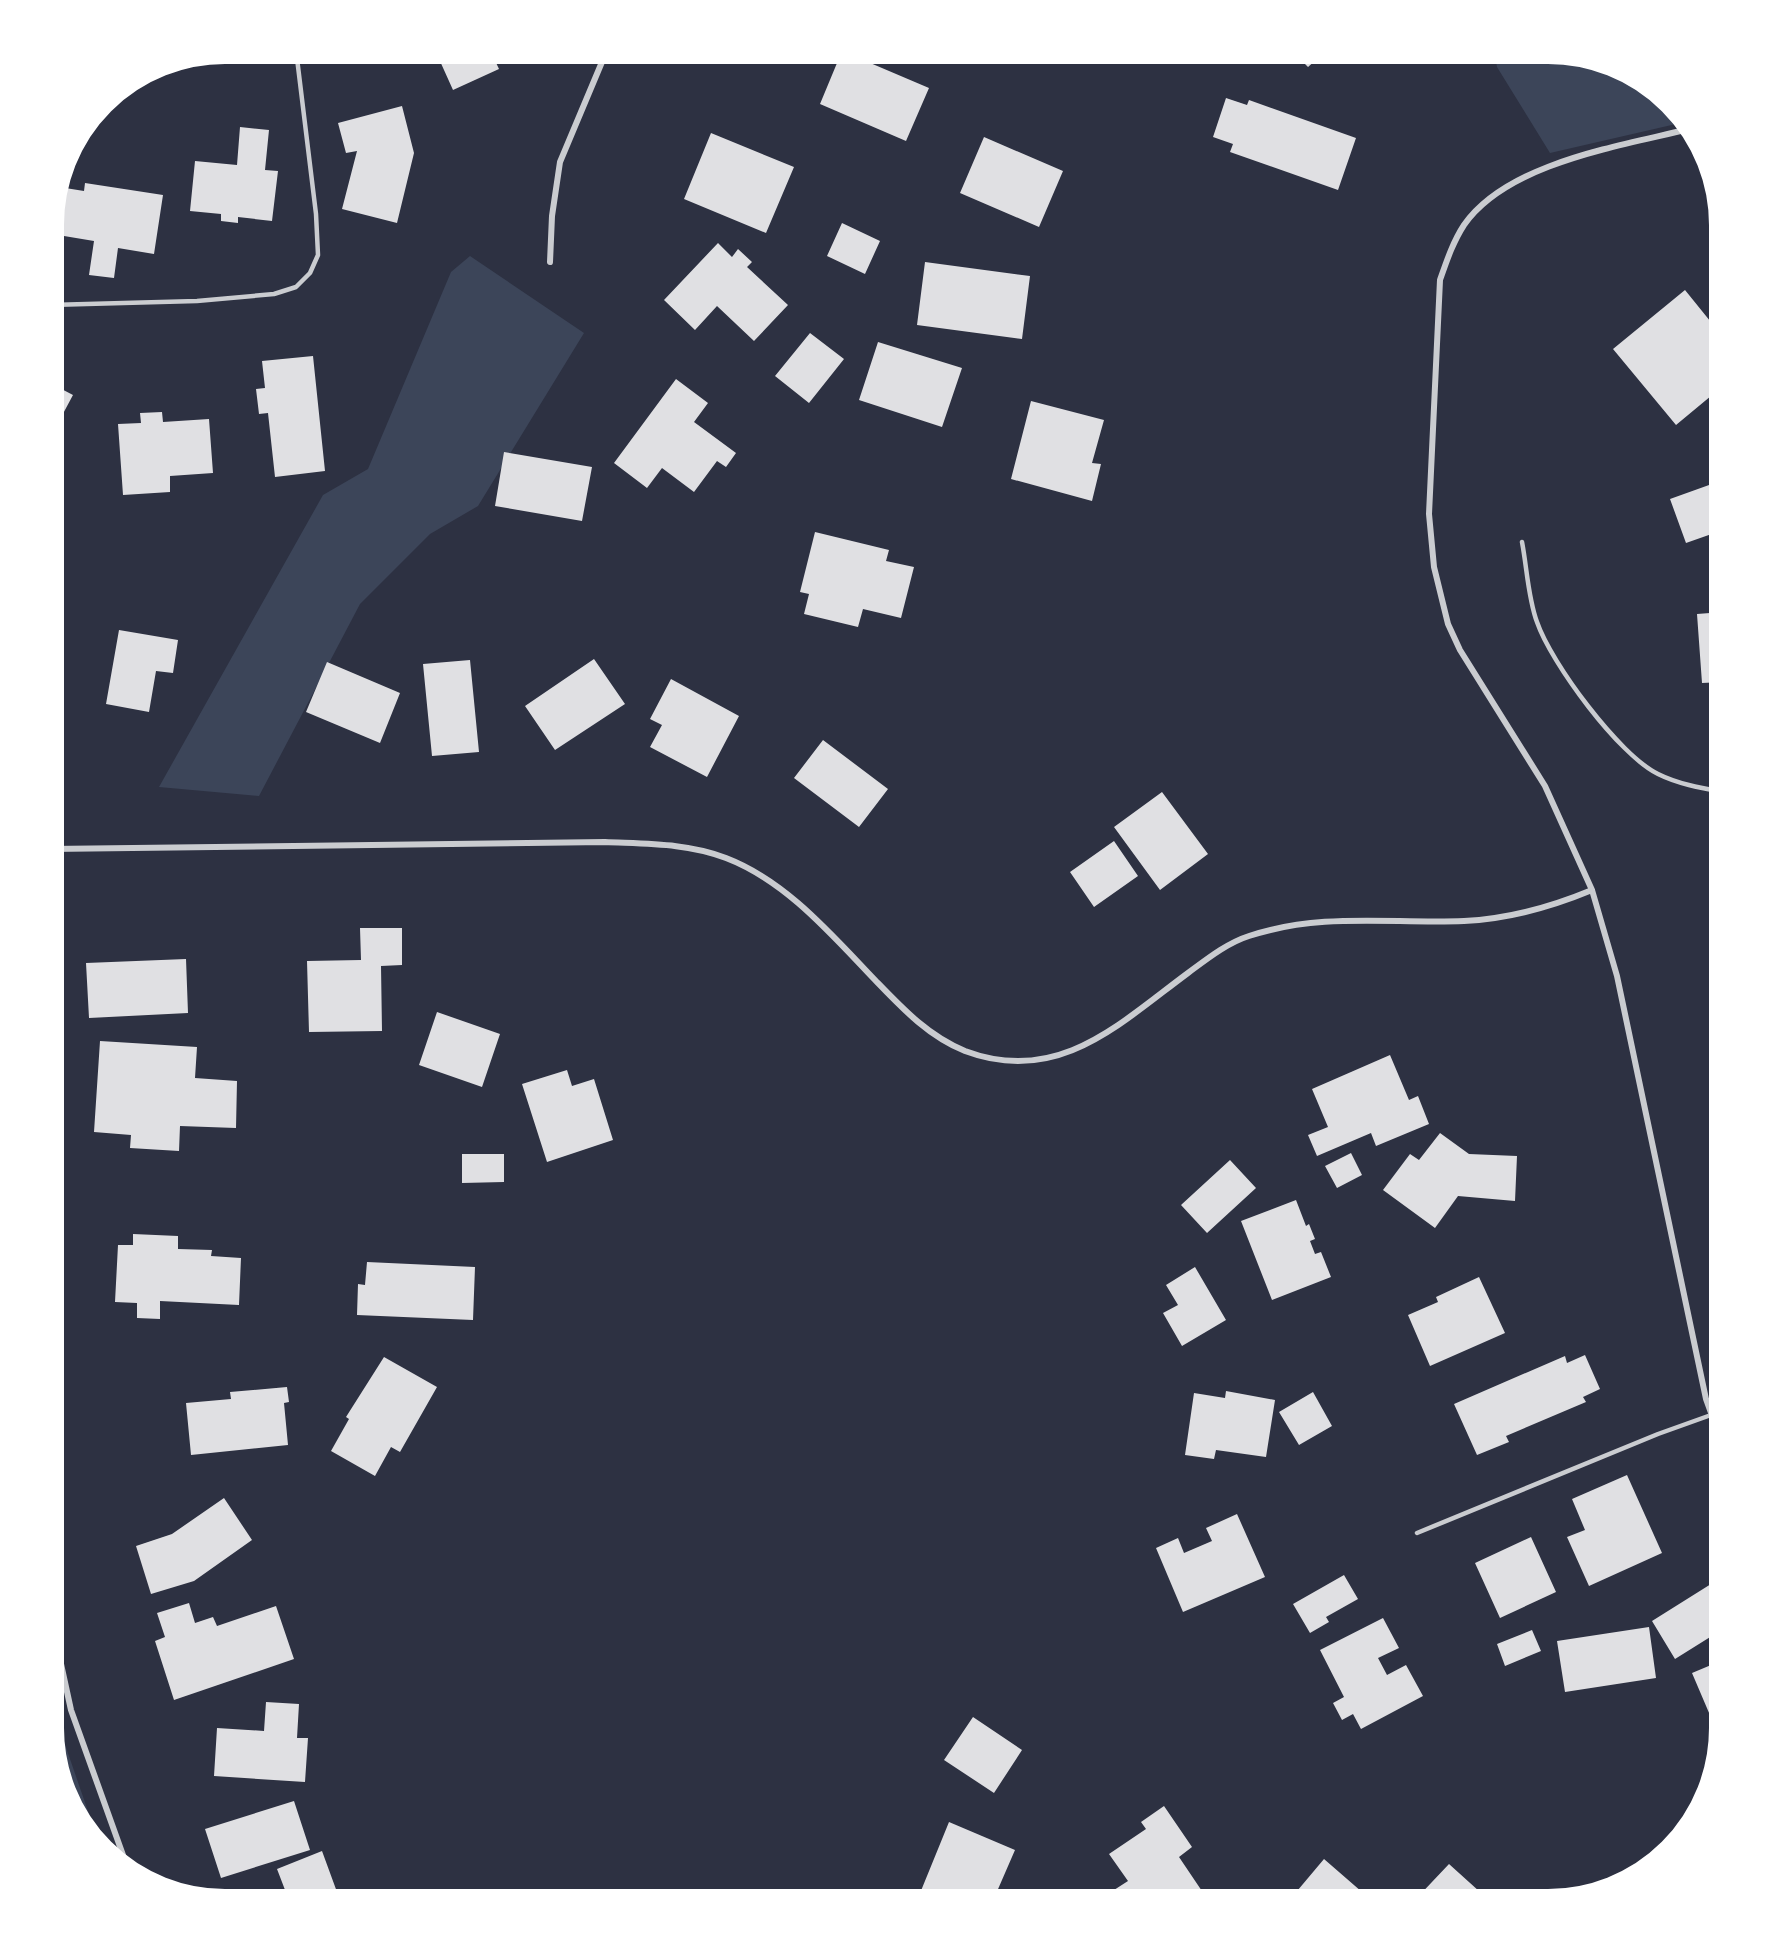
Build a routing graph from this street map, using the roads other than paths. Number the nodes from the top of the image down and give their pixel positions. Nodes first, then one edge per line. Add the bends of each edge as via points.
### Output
1 (297, 60) edge
2 (603, 60) edge
3 (1683, 131) edge
4 (550, 262) dead end
5 (60, 304) edge
6 (1522, 542) dead end
7 (1713, 790) edge
8 (60, 849) edge
9 (1592, 890) junction
10 (1711, 1415) junction
11 (1713, 1420) edge
12 (1417, 1533) dead end
13 (60, 1656) edge
14 (124, 1858) edge

1 - 5 lane via 316,214 318,255 310,273 296,287 274,294 197,301
2 - 4 street via 560,162
3 - 9 street via 1558,164 1502,190 1465,224 1450,249 1440,280 1429,513 1437,578 1448,624 1460,650 1545,786
6 - 7 lane via 1535,619 1558,665 1619,743 1656,773
8 - 9 street via 605,842 691,849 725,858 787,893 912,1017 943,1041 997,1059 1029,1060 1086,1047 1213,955 1247,936 1339,919 1492,919 1530,912
9 - 10 street via 1617,976
10 - 11 street
10 - 12 lane
13 - 14 street via 71,1710

